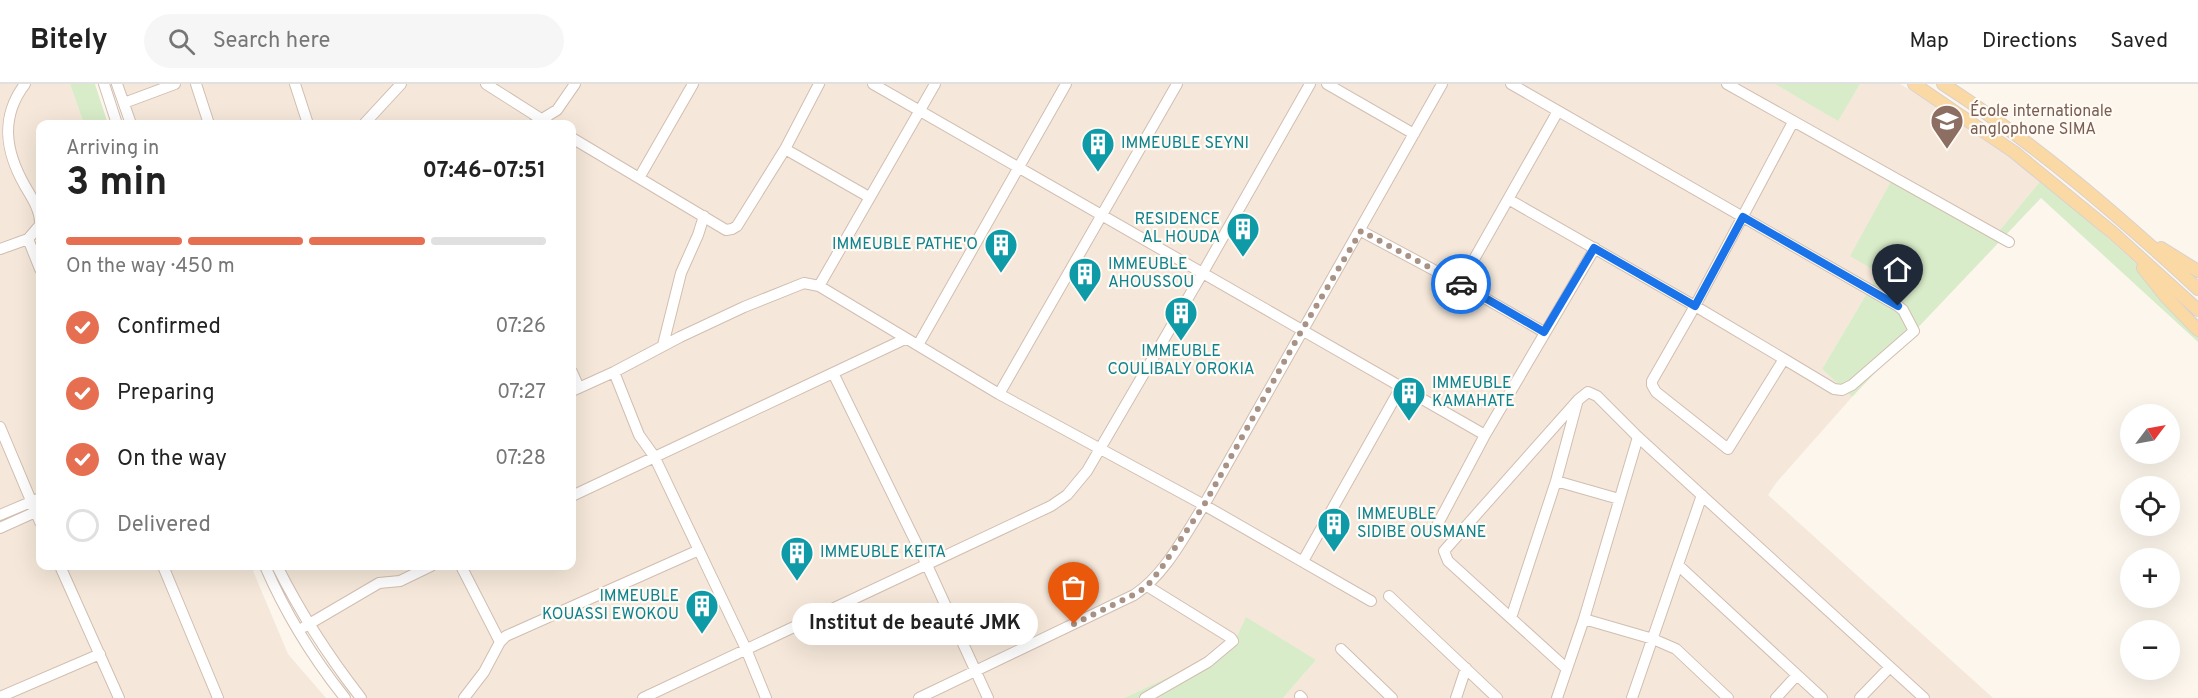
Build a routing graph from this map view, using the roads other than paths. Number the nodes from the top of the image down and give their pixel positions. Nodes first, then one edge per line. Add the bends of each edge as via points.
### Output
1 (25, 84) edge
2 (104, 84) edge
3 (117, 84) edge
4 (175, 84) edge
5 (196, 84) edge
6 (295, 84) edge
7 (401, 84) edge
8 (486, 84) edge
9 (575, 84) edge
10 (693, 84) edge
11 (819, 84) edge
12 (873, 84) edge
13 (935, 84) edge
14 (1066, 84) edge
15 (1178, 84) edge
16 (1310, 84) edge
17 (1327, 84) edge
18 (1442, 84) edge
19 (1511, 84) edge
20 (1727, 84) edge
21 (1914, 84) edge
22 (1943, 84) edge
23 (124, 103) junction
24 (920, 111) junction
25 (1558, 111) junction
26 (116, 120) edge
27 (130, 120) edge
28 (208, 120) edge
29 (307, 120) edge
30 (368, 120) edge
31 (538, 120) edge
32 (545, 120) edge
33 (1794, 122) junction
34 (1414, 134) junction
35 (576, 140) edge
36 (785, 149) junction
37 (1019, 167) junction
38 (639, 178) junction
39 (868, 197) junction
40 (1508, 199) junction
41 (36, 205) edge
42 (704, 216) junction
43 (1103, 217) junction
44 (1743, 217) junction
45 (2124, 221) junction
46 (36, 229) edge
47 (1361, 231) junction
48 (2113, 233) junction
49 (28, 238) junction
50 (2009, 242) dead end
51 (1594, 248) junction
52 (0, 249) edge
53 (36, 259) edge
54 (2198, 271) edge
55 (1202, 274) junction
56 (1460, 284) junction
57 (819, 286) junction
58 (2198, 289) edge
59 (1695, 306) junction
60 (2198, 310) edge
61 (1302, 330) junction
62 (2198, 330) edge
63 (1544, 332) junction
64 (905, 339) junction
65 (663, 345) junction
66 (918, 345) junction
67 (1784, 359) junction
68 (614, 372) junction
69 (833, 373) junction
70 (1401, 387) junction
71 (576, 389) edge
72 (999, 394) junction
73 (1578, 400) junction
74 (0, 428) edge
75 (1485, 435) junction
76 (1638, 437) junction
77 (1100, 448) junction
78 (654, 456) junction
79 (1556, 481) junction
80 (576, 494) edge
81 (1702, 495) junction
82 (1619, 499) junction
83 (36, 505) edge
84 (1204, 505) junction
85 (36, 509) edge
86 (36, 510) edge
87 (0, 515) edge
88 (0, 528) edge
89 (1434, 531) dead end
90 (699, 550) junction
91 (1303, 561) junction
92 (927, 565) junction
93 (1678, 565) junction
94 (62, 570) edge
95 (165, 570) edge
96 (267, 570) edge
97 (279, 570) edge
98 (422, 570) edge
99 (463, 570) edge
100 (1147, 586) junction
101 (1389, 596) dead end
102 (1371, 601) dead end
103 (1512, 618) junction
104 (1584, 620) junction
105 (309, 624) junction
106 (298, 630) junction
107 (1653, 639) junction
108 (500, 642) junction
109 (746, 649) junction
110 (1341, 649) dead end
111 (100, 654) junction
112 (1890, 667) junction
113 (1466, 668) junction
114 (1567, 669) junction
115 (975, 671) junction
116 (1797, 675) junction
117 (0, 697) edge
118 (119, 698) edge
119 (218, 698) edge
120 (345, 698) edge
121 (361, 698) edge
122 (464, 698) edge
123 (643, 698) edge
124 (766, 698) edge
125 (919, 698) edge
126 (988, 698) edge
127 (1145, 698) edge
128 (1392, 698) edge
129 (1456, 698) edge
130 (1497, 698) edge
131 (1557, 698) edge
132 (1632, 698) edge
133 (1728, 698) edge
134 (1776, 698) edge
135 (1822, 698) edge
136 (1860, 698) edge
137 (1924, 698) edge

1 - 41 street via 11,102 6,123 8,148
2 - 26 street
3 - 23 street
4 - 23 street
5 - 28 street
6 - 29 street
7 - 30 street
8 - 31 street
9 - 32 street
10 - 38 street
11 - 36 street
12 - 24 street
13 - 24 street
14 - 37 street
15 - 43 street
16 - 55 street
17 - 34 street
18 - 34 street
19 - 25 street
20 - 33 street
21 - 48 main road via 2014,152
22 - 45 main road via 2024,140
23 - 27 street
24 - 37 street
24 - 39 street
25 - 40 street
25 - 44 street
33 - 44 street
33 - 50 street
34 - 47 street
35 - 38 street
36 - 39 street
36 - 42 street via 737,226 726,230
37 - 43 street
37 - 66 street
38 - 42 street
39 - 57 street
40 - 51 street
40 - 56 street
42 - 65 street via 678,283
43 - 55 street
43 - 72 street
44 - 59 street
44 - 67 street via 1898,306 1914,331 1842,390
45 - 54 main road
45 - 58 main road
46 - 49 street
47 - 56 street
47 - 61 street
48 - 60 main road
48 - 62 main road
49 - 52 street
49 - 53 street
51 - 59 street
51 - 63 street
55 - 61 street
55 - 77 street
56 - 63 street
57 - 64 street
57 - 65 street via 804,283
59 - 67 street
59 - 67 street via 1654,374 1652,385 1728,449
61 - 70 street
61 - 84 street
63 - 75 street
64 - 66 street
64 - 69 street
65 - 68 street
66 - 72 street
68 - 71 street
68 - 78 street via 639,435
69 - 78 street
69 - 92 street
70 - 75 street
70 - 91 street
72 - 77 street
73 - 76 street via 1587,392 1592,393
73 - 79 street
73 - 103 street via 1444,551 1448,561
74 - 83 street
75 - 89 street
76 - 81 street
76 - 82 street
77 - 84 street
77 - 92 street via 1080,481 1060,500
78 - 80 street
78 - 90 street
79 - 82 street
79 - 103 street
81 - 93 street
81 - 112 street
82 - 104 street
84 - 91 street
84 - 100 street
85 - 87 street
86 - 88 street
90 - 108 street via 529,625
90 - 109 street
91 - 102 street
92 - 109 street
92 - 115 street
93 - 107 street
93 - 116 street
94 - 111 street
95 - 119 street
96 - 106 street
97 - 105 street
98 - 105 street via 400,581 379,583
99 - 108 street
100 - 115 street
100 - 127 street via 1233,642 1208,662
101 - 113 street
103 - 114 street
104 - 107 street
104 - 114 street
105 - 106 street
105 - 121 street
106 - 120 street
107 - 132 street
107 - 133 street via 1681,652
108 - 122 street
109 - 123 street
109 - 124 street
110 - 128 street
111 - 117 street
111 - 118 street
112 - 136 street
112 - 137 street
113 - 129 street
113 - 130 street
114 - 131 street
115 - 125 street
115 - 126 street
116 - 134 street
116 - 135 street

